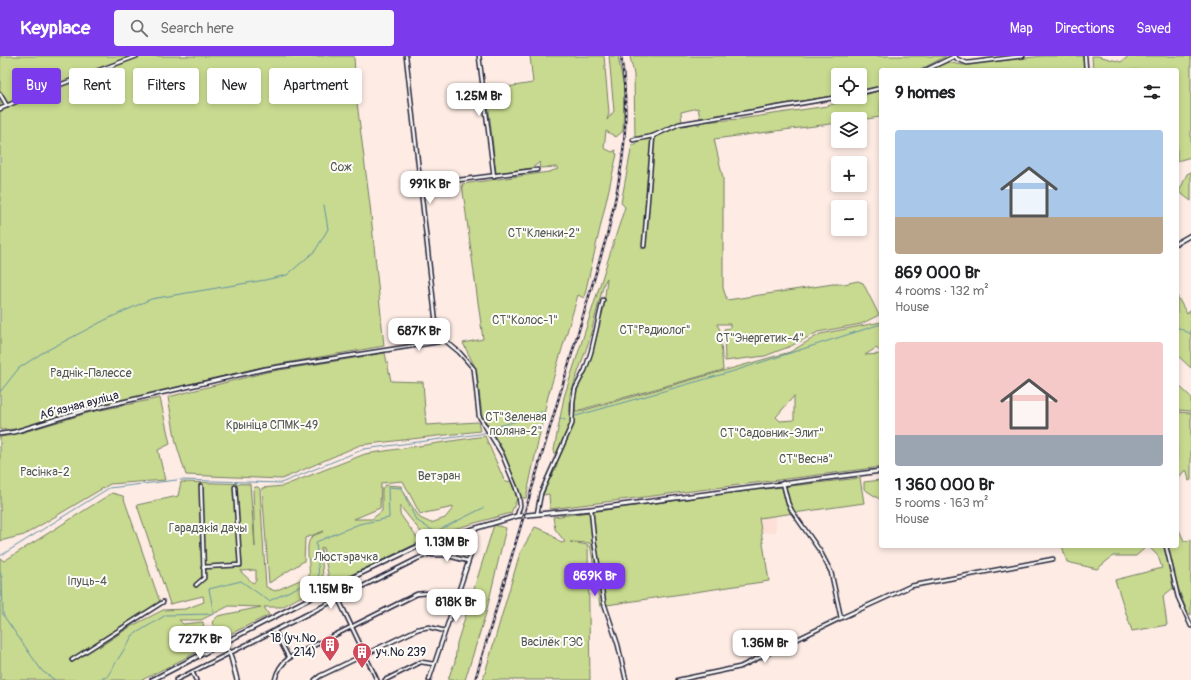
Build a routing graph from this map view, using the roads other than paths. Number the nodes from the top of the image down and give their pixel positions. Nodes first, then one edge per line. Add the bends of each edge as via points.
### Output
1 (137, 56) edge
2 (406, 56) edge
3 (479, 56) edge
4 (955, 56) edge
5 (1023, 56) edge
6 (1085, 56) edge
7 (930, 68) edge
8 (1086, 68) edge
9 (879, 88) edge
10 (867, 91) edge
11 (0, 94) edge
12 (831, 98) edge
13 (7, 106) junction
14 (0, 109) edge
15 (653, 136) junction
16 (633, 140) dead end
17 (537, 170) dead end
18 (494, 177) junction
19 (420, 185) junction
20 (1191, 235) edge
21 (1179, 242) edge
22 (644, 246) dead end
23 (603, 300) dead end
24 (442, 338) junction
25 (0, 434) edge
26 (879, 471) edge
27 (783, 483) junction
28 (201, 486) dead end
29 (235, 488) dead end
30 (591, 509) junction
31 (537, 514) junction
32 (517, 516) junction
33 (466, 531) junction
34 (469, 544) junction
35 (1166, 548) edge
36 (427, 556) junction
37 (1053, 560) dead end
38 (468, 561) junction
39 (204, 566) junction
40 (196, 584) dead end
41 (338, 598) junction
42 (455, 601) junction
43 (163, 602) dead end
44 (841, 618) junction
45 (1191, 626) edge
46 (351, 628) junction
47 (275, 631) junction
48 (445, 632) junction
49 (225, 642) junction
50 (230, 654) junction
51 (365, 655) junction
52 (289, 658) junction
53 (72, 660) dead end
54 (434, 664) junction
55 (192, 672) junction
56 (152, 680) edge
57 (176, 680) edge
58 (196, 680) edge
59 (237, 680) edge
60 (275, 680) edge
61 (315, 680) edge
62 (377, 680) edge
63 (385, 680) edge
64 (429, 680) edge
65 (626, 680) edge
66 (678, 680) edge

1 - 13 street
2 - 19 street
3 - 18 street
4 - 5 street via 967,63
4 - 7 street
6 - 8 street
9 - 10 street
11 - 13 street
12 - 15 street via 679,124
13 - 14 street
15 - 16 street
15 - 22 street
17 - 18 street
18 - 19 street
19 - 24 street via 436,324
20 - 21 street
23 - 31 street via 591,352 575,389 572,424 541,493
24 - 25 street, Абʼязная вуліца via 438,342 265,369 82,411
24 - 32 street via 474,369 479,416 502,454 516,488 520,506
26 - 27 street
27 - 30 street
27 - 44 street via 792,511 820,551 831,572
28 - 39 street
29 - 39 street via 240,565
30 - 31 street
30 - 65 street via 604,603
31 - 32 street
32 - 33 street
33 - 34 street
33 - 49 street via 423,544
34 - 36 street
34 - 38 street via 471,553
35 - 45 street via 1178,597
36 - 38 street via 445,555
36 - 41 street
37 - 44 street via 911,586
38 - 42 street
39 - 40 street via 204,578
41 - 46 street
41 - 47 street
42 - 46 street via 428,593 417,594
42 - 48 street
43 - 53 street
44 - 66 street via 740,667
46 - 51 street
46 - 52 street
47 - 50 street
47 - 52 street
48 - 51 street via 429,627 418,629
48 - 54 street
49 - 50 street
49 - 56 street
50 - 55 street
50 - 59 street
51 - 61 street
51 - 62 street
52 - 60 street via 280,666
54 - 63 street via 421,662
54 - 64 street
55 - 57 street
55 - 58 street

